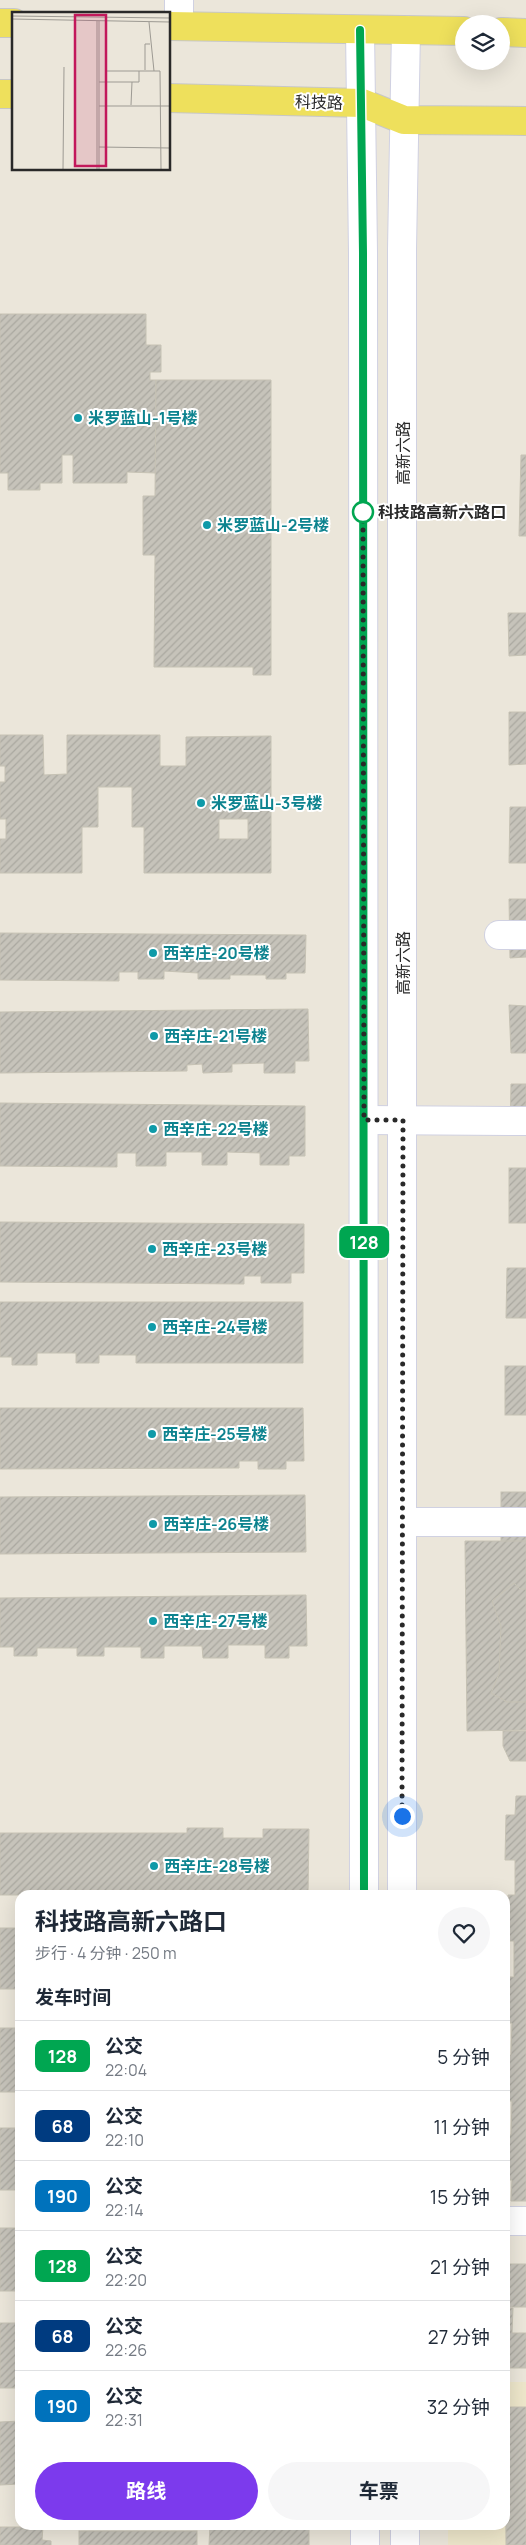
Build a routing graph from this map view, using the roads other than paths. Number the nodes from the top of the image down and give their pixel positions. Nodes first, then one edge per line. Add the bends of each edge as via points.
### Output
1 (176, 17) edge
2 (360, 30) junction
3 (406, 30) junction
4 (455, 32) edge
5 (510, 32) edge
6 (526, 33) edge
7 (170, 98) edge
8 (362, 103) junction
9 (404, 120) junction
10 (526, 121) edge
11 (499, 935) dead end
12 (526, 935) edge
13 (364, 1120) junction
14 (403, 1120) junction
15 (526, 1121) edge
16 (403, 1522) junction
17 (526, 1522) edge
18 (364, 1890) edge
19 (402, 1890) edge
20 (510, 2221) edge
21 (526, 2221) edge
22 (365, 2530) edge
23 (405, 2530) edge
24 (365, 2545) edge
25 (405, 2545) edge

1 - 2 main road
2 - 3 main road
2 - 8 street
3 - 4 main road
3 - 9 street, 高新六路
5 - 6 main road
7 - 8 main road, 科技路
8 - 9 main road, 科技路
8 - 13 street
9 - 10 main road, 科技路
9 - 14 street, 高新六路
11 - 12 street
13 - 14 street
13 - 18 street
14 - 15 street
14 - 16 street, 高新六路
16 - 17 street
16 - 19 street, 高新六路
20 - 21 street
22 - 24 street
23 - 25 street

